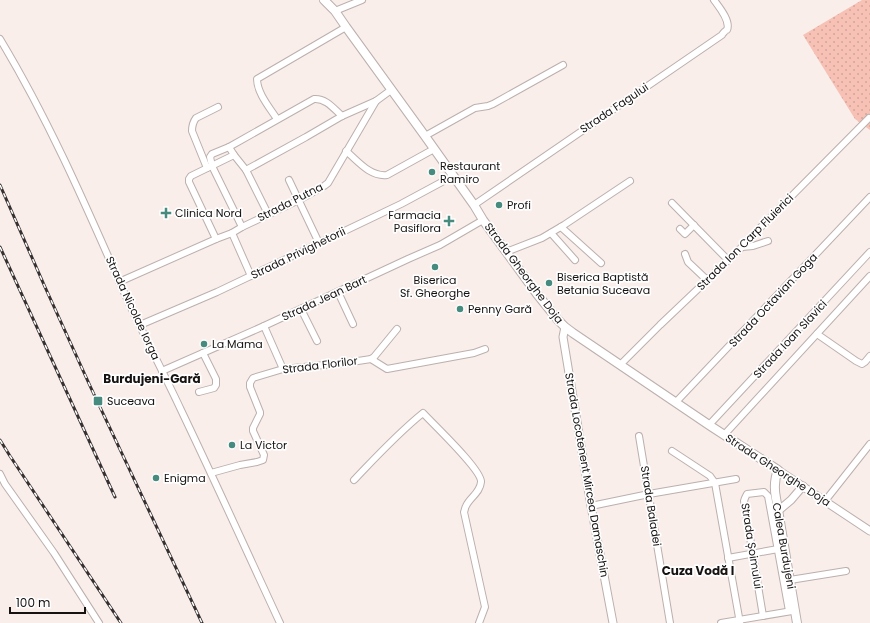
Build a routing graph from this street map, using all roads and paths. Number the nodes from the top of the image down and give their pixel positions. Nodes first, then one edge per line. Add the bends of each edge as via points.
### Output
1 (324, 0) edge
2 (362, 0) edge
3 (714, 0) edge
4 (335, 11) junction
5 (346, 26) junction
6 (0, 40) edge
7 (563, 65) dead end
8 (391, 90) junction
9 (376, 101) junction
10 (218, 107) dead end
11 (342, 116) junction
12 (869, 118) dead end
13 (278, 119) junction
14 (425, 136) junction
15 (230, 147) junction
16 (434, 149) junction
17 (346, 151) junction
18 (234, 155) junction
19 (210, 167) junction
20 (246, 170) junction
21 (453, 176) junction
22 (289, 180) dead end
23 (630, 181) dead end
24 (870, 197) edge
25 (299, 200) junction
26 (672, 203) dead end
27 (474, 205) junction
28 (268, 214) junction
29 (483, 220) junction
30 (694, 226) junction
31 (242, 227) junction
32 (561, 227) junction
33 (680, 229) dead end
34 (232, 233) junction
35 (551, 233) junction
36 (216, 239) junction
37 (768, 241) dead end
38 (319, 243) junction
39 (742, 247) junction
40 (506, 252) junction
41 (870, 252) edge
42 (685, 254) dead end
43 (575, 260) dead end
44 (728, 260) junction
45 (601, 263) dead end
46 (251, 276) junction
47 (870, 276) edge
48 (707, 280) junction
49 (119, 282) junction
50 (338, 292) junction
51 (301, 309) junction
52 (353, 324) dead end
53 (140, 325) junction
54 (264, 326) junction
55 (565, 327) junction
56 (397, 329) dead end
57 (817, 334) junction
58 (317, 341) dead end
59 (485, 349) dead end
60 (203, 353) junction
61 (870, 356) edge
62 (371, 359) junction
63 (620, 365) junction
64 (282, 369) junction
65 (162, 371) junction
66 (200, 392) dead end
67 (676, 402) junction
68 (710, 425) junction
69 (724, 435) junction
70 (639, 436) dead end
71 (870, 444) edge
72 (672, 451) dead end
73 (778, 470) junction
74 (211, 473) junction
75 (0, 474) edge
76 (736, 479) dead end
77 (354, 480) dead end
78 (715, 483) junction
79 (803, 486) junction
80 (649, 494) junction
81 (825, 501) junction
82 (591, 506) junction
83 (778, 511) junction
84 (870, 531) edge
85 (778, 549) junction
86 (753, 554) junction
87 (728, 558) junction
88 (846, 571) dead end
89 (790, 580) junction
90 (792, 611) junction
91 (763, 616) junction
92 (740, 622) edge
93 (100, 623) edge
94 (280, 623) edge
95 (479, 623) edge
96 (613, 623) edge
97 (670, 623) edge
98 (721, 623) edge
99 (797, 623) edge

1 - 4 main road, Strada Gheorghe Doja
2 - 4 street
3 - 27 street, Strada Fagului via 728,25 722,35
4 - 5 main road, Strada Gheorghe Doja
5 - 8 main road, Strada Gheorghe Doja
5 - 13 street via 257,79 263,99
6 - 49 street, Strada Nicolae Iorga via 40,110
7 - 14 street via 493,104 475,108
8 - 9 street, Strada Putna
8 - 14 main road, Strada Gheorghe Doja
9 - 11 street, Strada Putna
9 - 17 street, Strada Putna
10 - 19 street via 196,118 192,126 192,131
11 - 13 street via 326,102 314,99
11 - 20 street, Strada Putna
12 - 39 street, Strada Ion Carp Fluierici
13 - 15 street
14 - 16 main road, Strada Gheorghe Doja
15 - 18 street
15 - 19 street via 212,154
16 - 17 street via 382,176 366,169
16 - 21 main road, Strada Gheorghe Doja
17 - 25 street, Strada Putna via 328,183
18 - 19 street
18 - 20 street
19 - 31 street
19 - 36 street via 191,176 189,182
20 - 28 street
21 - 27 main road, Strada Gheorghe Doja
21 - 38 street, Strada Privighetorii
22 - 25 street
23 - 32 street
24 - 67 street, Strada Octavian Goga
25 - 28 street, Strada Putna
25 - 38 street
26 - 30 street
27 - 29 main road, Strada Gheorghe Doja
28 - 31 street, Strada Putna
29 - 40 main road, Strada Gheorghe Doja
29 - 50 street, Strada Jean Bart via 440,245
30 - 33 street via 685,234
30 - 44 street
31 - 34 street, Strada Putna
32 - 35 street
32 - 45 street
34 - 36 street, Strada Putna
34 - 46 street
35 - 40 street
35 - 43 street
36 - 49 street, Strada Putna
37 - 39 street
38 - 46 street, Strada Privighetorii
39 - 44 street, Strada Ion Carp Fluierici
40 - 55 main road, Strada Gheorghe Doja via 541,300
41 - 68 street, Strada Ioan Slavici
42 - 48 street via 688,262
44 - 48 street, Strada Ion Carp Fluierici
46 - 53 street, Strada Privighetorii
47 - 57 street
48 - 63 street, Strada Ion Carp Fluierici
49 - 53 street, Strada Nicolae Iorga
50 - 51 street, Strada Jean Bart
50 - 52 street
51 - 54 street, Strada Jean Bart
51 - 58 street
53 - 65 street, Strada Nicolae Iorga
54 - 60 street, Strada Jean Bart
54 - 64 street
55 - 63 main road, Strada Gheorghe Doja
55 - 82 street, Strada Locotenent Mircea Damaschin via 563,337
56 - 62 street, Strada Florilor
57 - 61 street via 862,364
57 - 69 street
59 - 62 street via 387,369
60 - 65 street, Strada Jean Bart
60 - 66 street via 216,379 216,386
62 - 64 street, Strada Florilor
63 - 67 main road, Strada Gheorghe Doja
64 - 74 street, Strada Florilor via 253,378 250,384 260,412 253,431 264,455 263,460
65 - 74 street, Strada Nicolae Iorga
67 - 68 main road, Strada Gheorghe Doja
68 - 69 main road, Strada Gheorghe Doja
69 - 73 main road, Strada Gheorghe Doja
70 - 80 street, Strada Baladei
71 - 81 street
72 - 78 street via 710,476
73 - 79 street, Strada Gheorghe Doja
73 - 83 main road, Calea Burdujeni via 774,482
74 - 94 street, Strada Nicolae Iorga
75 - 93 street
76 - 78 street
77 - 95 street via 423,413 466,458 480,476 481,482 464,512 485,606
78 - 80 street
78 - 87 street
79 - 81 street, Strada Gheorghe Doja
79 - 83 street
80 - 82 street
80 - 97 street, Strada Baladei
81 - 84 street, Strada Gheorghe Doja
82 - 96 street, Strada Locotenent Mircea Damaschin
83 - 89 main road, Calea Burdujeni
85 - 86 street
85 - 86 street, Strada Șoimului via 768,496 764,492 748,494 745,498
85 - 90 street
86 - 87 street
86 - 91 street, Strada Șoimului
87 - 92 street
88 - 89 street
89 - 90 main road, Calea Burdujeni
90 - 91 street
90 - 99 main road, Calea Burdujeni
91 - 92 street
92 - 98 street

